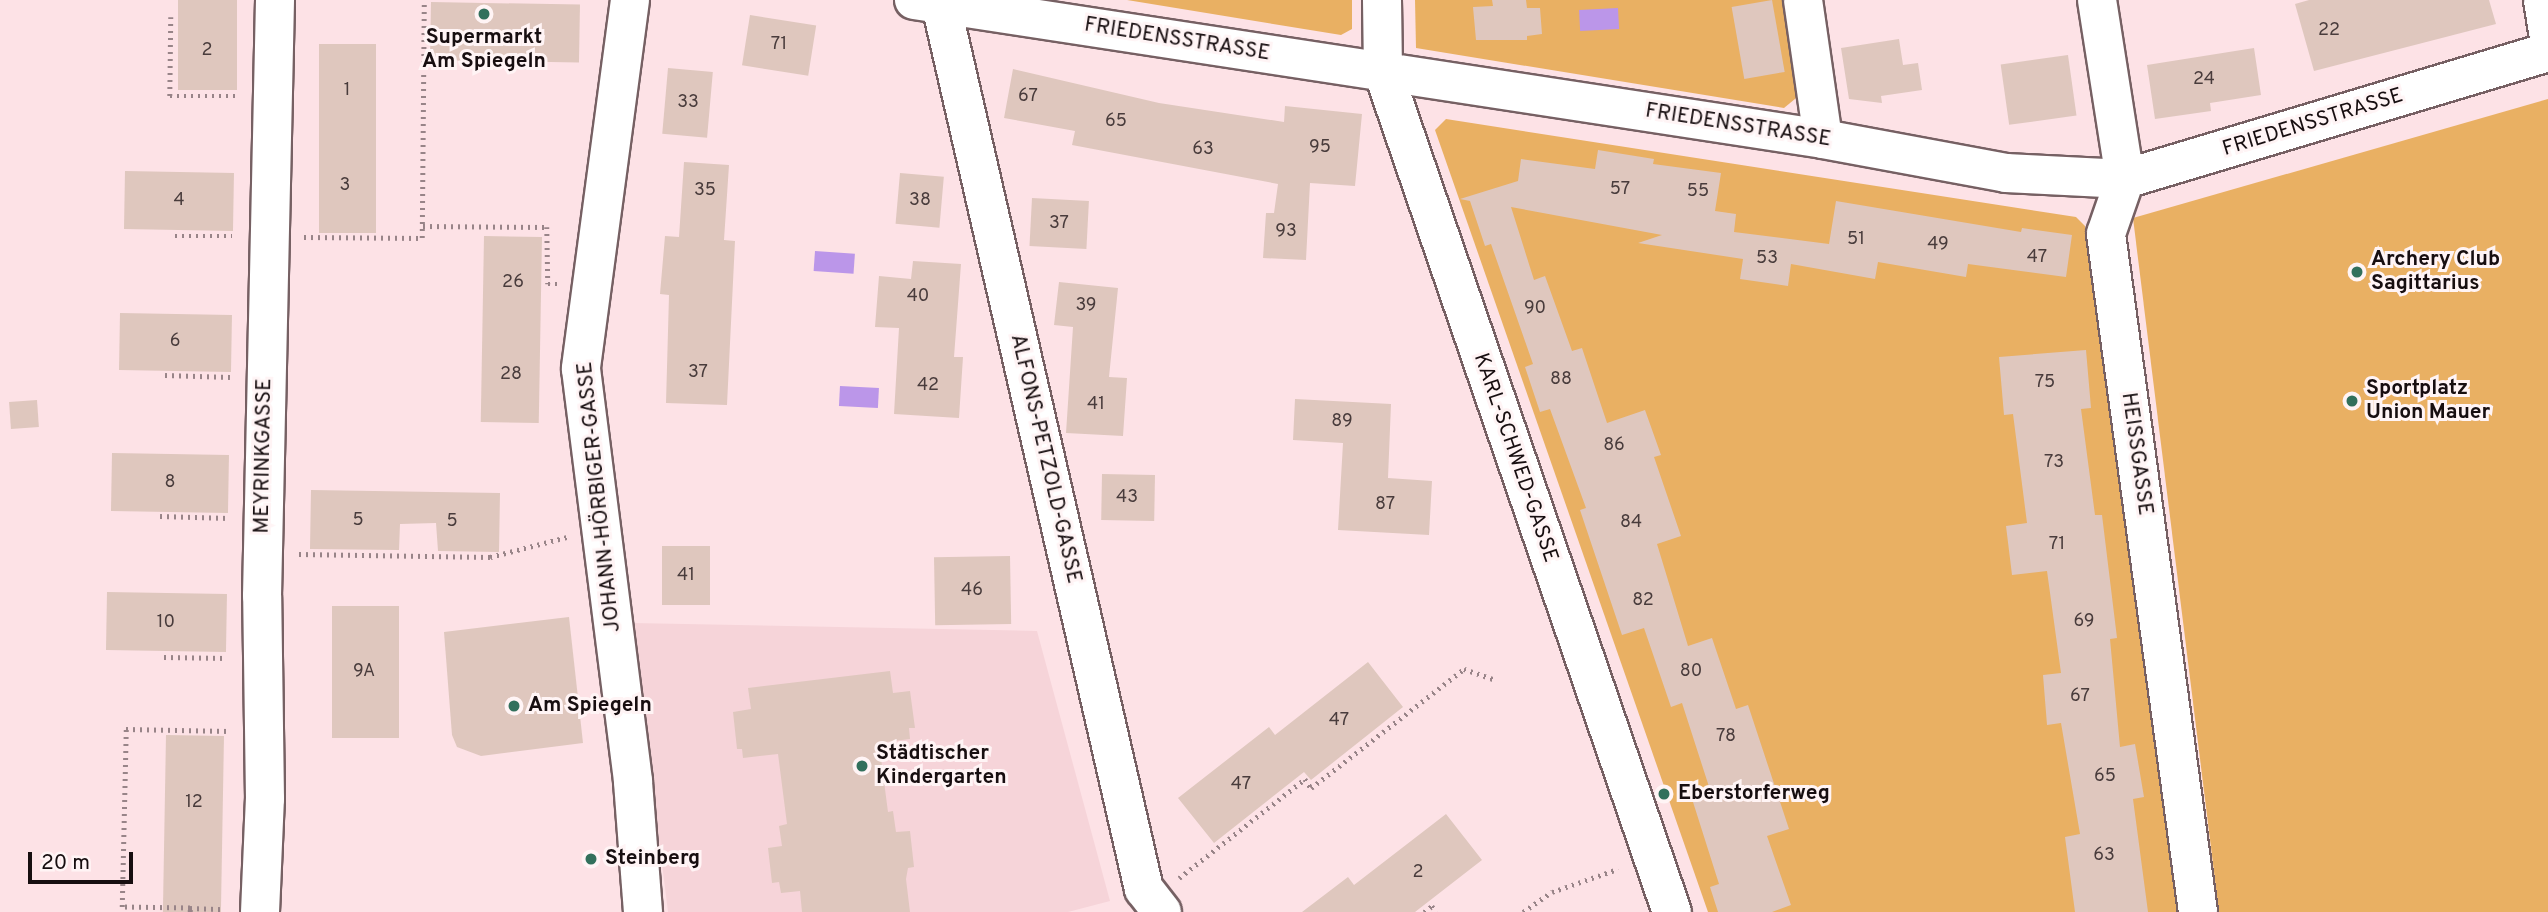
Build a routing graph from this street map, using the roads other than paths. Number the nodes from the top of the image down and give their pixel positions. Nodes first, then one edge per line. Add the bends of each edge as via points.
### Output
1 (275, 0) edge
2 (630, 0) edge
3 (1382, 0) edge
4 (1803, 0) edge
5 (2097, 0) edge
6 (2543, 0) edge
7 (931, 1) edge
8 (2548, 33) edge
9 (2548, 52) edge
10 (1383, 71) junction
11 (1823, 139) junction
12 (2125, 180) junction
13 (1156, 906) edge
14 (260, 912) edge
15 (643, 912) edge
16 (1672, 912) edge
17 (2198, 912) edge

1 - 14 street, MEYRINKGASSE
2 - 15 street, JOHANN-HÖRBIGER-GASSE via 581,369 633,782
3 - 10 street, KARL-SCHWED-GASSE
4 - 11 street
5 - 12 street, HEISSGASSE
6 - 8 street
7 - 10 street, FRIEDENSSTRASSE
7 - 13 street, ALFONS-PETZOLD-GASSE via 1144,888
9 - 12 street, FRIEDENSSTRASSE
10 - 11 street, FRIEDENSSTRASSE
10 - 16 street, KARL-SCHWED-GASSE
11 - 12 street, FRIEDENSSTRASSE via 2006,173
12 - 17 street, HEISSGASSE via 2106,234

